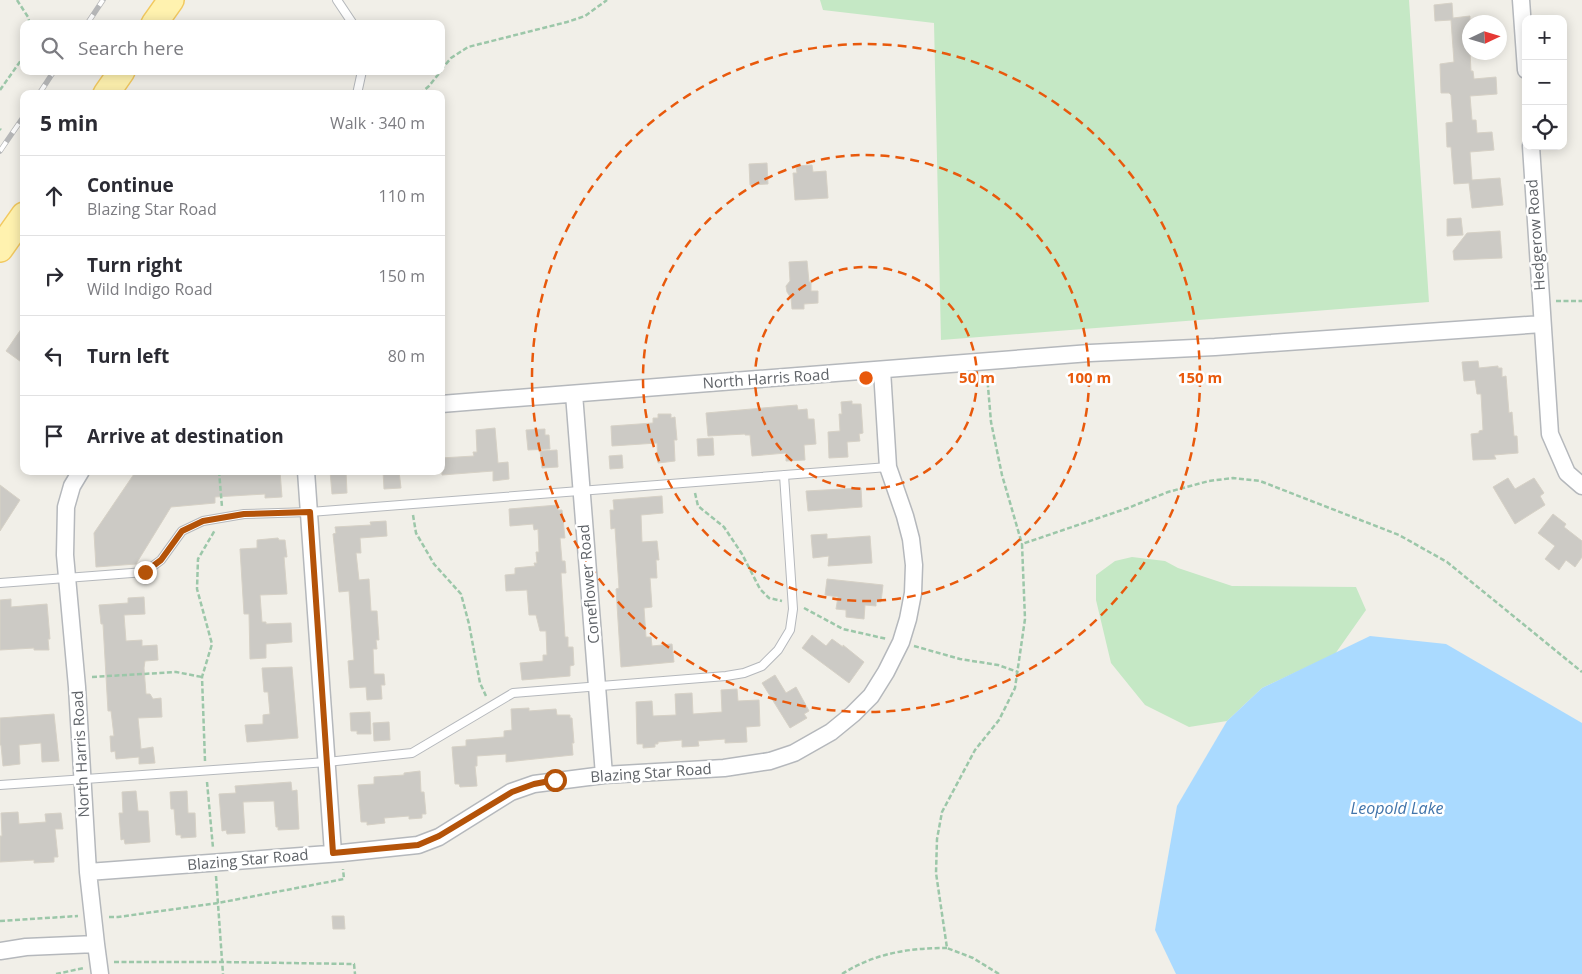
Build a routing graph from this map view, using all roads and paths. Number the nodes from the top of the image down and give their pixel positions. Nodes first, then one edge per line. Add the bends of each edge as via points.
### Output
1 (17, 0) edge
2 (171, 0) edge
3 (337, 0) edge
4 (607, 0) edge
5 (1521, 0) edge
6 (29, 20) edge
7 (157, 20) edge
8 (350, 20) edge
9 (1525, 60) edge
10 (20, 62) edge
11 (445, 66) edge
12 (119, 75) edge
13 (361, 75) edge
14 (438, 75) edge
15 (0, 90) edge
16 (109, 90) edge
17 (358, 90) edge
18 (424, 90) edge
19 (1531, 150) edge
20 (20, 220) edge
21 (0, 249) edge
22 (1541, 301) junction
23 (1582, 301) edge
24 (1542, 324) junction
25 (986, 362) junction
26 (882, 370) junction
27 (574, 394) junction
28 (445, 404) edge
29 (888, 468) junction
30 (79, 475) edge
31 (219, 475) edge
32 (306, 475) edge
33 (784, 475) junction
34 (693, 482) junction
35 (1582, 486) edge
36 (581, 490) junction
37 (412, 504) junction
38 (310, 512) junction
39 (223, 518) junction
40 (1022, 544) junction
41 (67, 579) junction
42 (0, 583) edge
43 (792, 604) junction
44 (901, 642) junction
45 (1018, 672) junction
46 (1582, 672) edge
47 (202, 677) junction
48 (76, 679) junction
49 (598, 686) junction
50 (491, 706) junction
51 (327, 762) junction
52 (206, 770) junction
53 (604, 775) junction
54 (82, 778) junction
55 (0, 785) edge
56 (338, 853) junction
57 (215, 862) junction
58 (88, 872) junction
59 (218, 904) junction
60 (92, 915) junction
61 (0, 921) edge
62 (96, 944) junction
63 (947, 948) junction
64 (0, 951) edge
65 (222, 962) junction
66 (99, 969) edge
67 (56, 974) edge
68 (223, 974) edge
69 (355, 974) edge
70 (842, 974) edge
71 (999, 974) edge

1 - 6 path
2 - 7 main road
3 - 8 lane
4 - 11 path via 585,16 468,47
5 - 9 street
10 - 15 path
12 - 16 main road
13 - 17 lane
14 - 18 path
19 - 22 street, Hedgerow Road
20 - 21 main road
22 - 23 path
22 - 24 street, Hedgerow Road
24 - 25 street, North Harris Road
24 - 35 street, Hedgerow Road via 1550,434 1567,473
25 - 26 street, North Harris Road
25 - 40 path via 991,422
26 - 27 street, North Harris Road
26 - 29 street, Blazing Star Road
27 - 28 street, North Harris Road
27 - 36 street, Coneflower Road
29 - 33 lane
29 - 44 street, Blazing Star Road via 905,516 914,565 913,593
30 - 41 street, North Harris Road via 66,507
31 - 39 path
32 - 38 street
33 - 34 lane
33 - 43 lane
34 - 36 lane
34 - 43 path via 698,506 724,528 760,589 769,598
36 - 37 lane
36 - 49 street, Coneflower Road
37 - 38 lane
37 - 50 path via 416,532 434,564 461,594 480,683
38 - 39 lane via 244,514
38 - 51 street
39 - 41 lane via 203,521 182,531 161,560 145,572
39 - 47 path via 198,559 197,589 212,644
40 - 45 path via 1025,619
40 - 46 path via 1168,492 1209,481 1233,478 1260,481 1400,535 1447,562
41 - 42 lane
41 - 48 street, North Harris Road
43 - 44 path via 843,629
43 - 49 lane via 790,630 778,650 762,666 726,676
44 - 45 path
44 - 53 street, Blazing Star Road via 871,696 831,732 794,753 770,761 724,768
45 - 63 path via 1015,688 999,720 975,750 942,812 936,873
47 - 48 path via 176,672
47 - 52 path
48 - 54 street, North Harris Road
49 - 50 lane via 513,694
49 - 53 street, Coneflower Road
50 - 51 lane via 412,753
51 - 52 lane
51 - 56 street
52 - 54 lane
52 - 57 path
53 - 56 street, Blazing Star Road via 534,784 512,792 418,845
54 - 55 lane
54 - 58 street, North Harris Road
56 - 57 street, Blazing Star Road
56 - 59 path via 344,879
57 - 58 street, Blazing Star Road
57 - 59 path
58 - 60 street, North Harris Road
59 - 60 path via 118,918
59 - 65 path
60 - 61 path
60 - 62 street, North Harris Road
62 - 64 street via 26,946
62 - 66 street, North Harris Road
63 - 70 path via 893,952 857,964
63 - 71 path via 973,958
65 - 66 path via 118,962
65 - 68 path
65 - 69 path via 354,964
66 - 67 path

